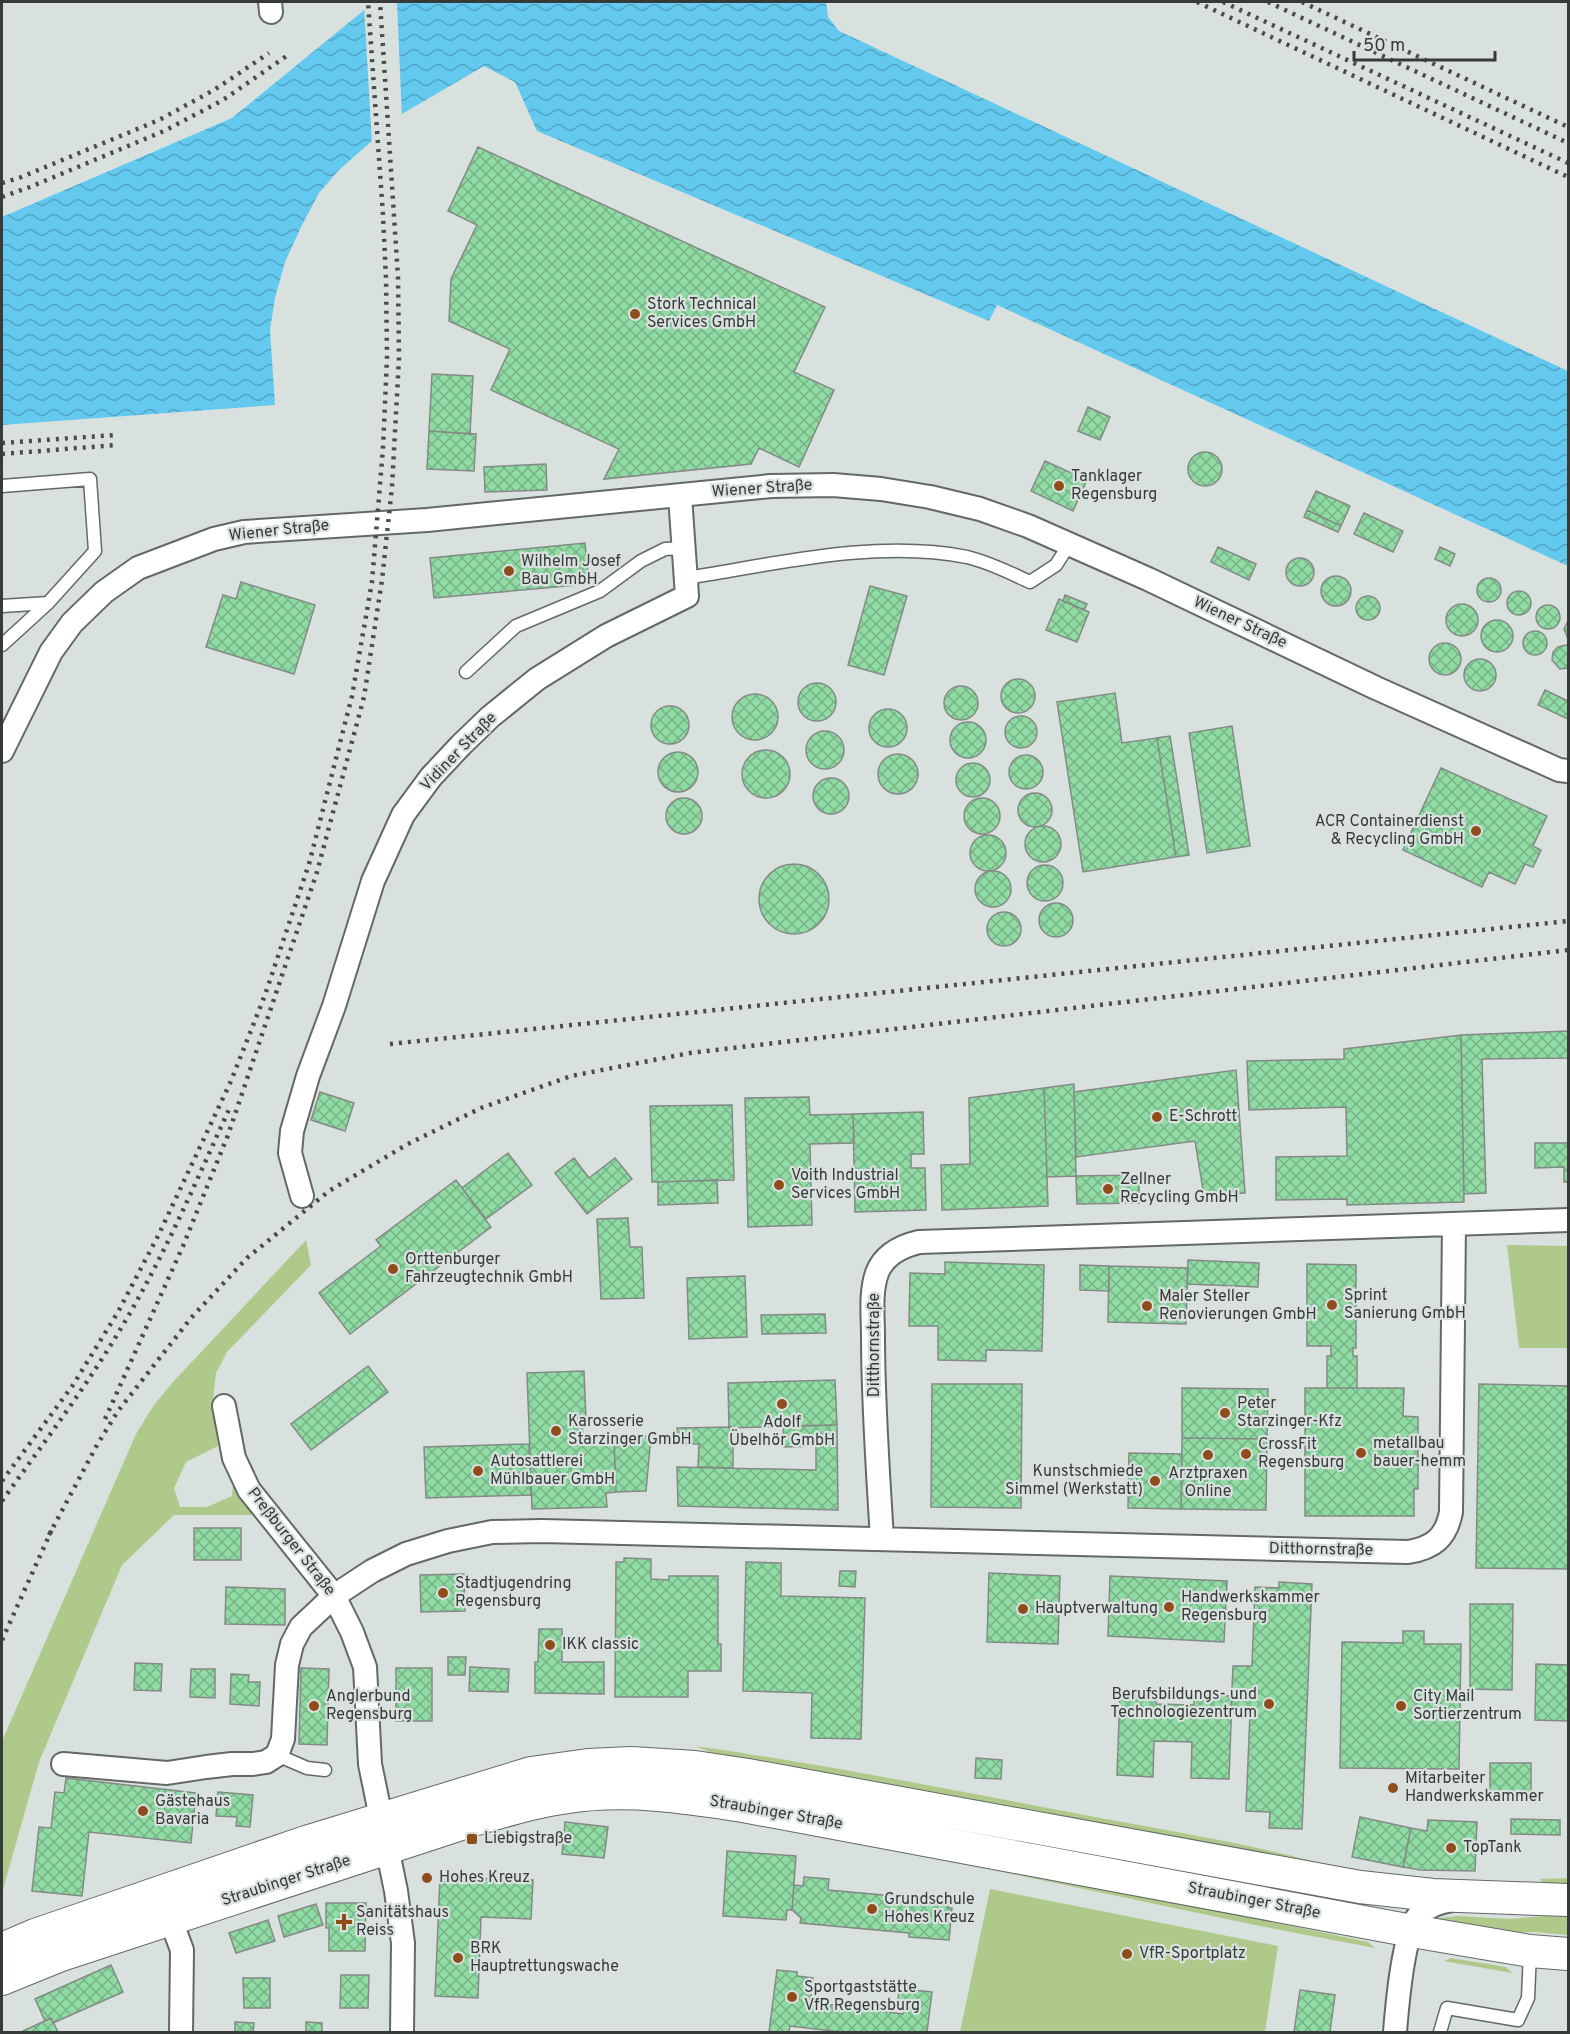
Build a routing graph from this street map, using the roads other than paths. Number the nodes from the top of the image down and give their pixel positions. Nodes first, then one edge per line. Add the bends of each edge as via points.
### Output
1 (2, 486) edge
2 (680, 496) junction
3 (1070, 543) junction
4 (683, 548) junction
5 (686, 578) junction
6 (48, 603) junction
7 (2, 606) edge
8 (2, 645) edge
9 (466, 672) dead end
10 (2, 751) edge
11 (1569, 771) edge
12 (302, 1196) dead end
13 (1569, 1220) edge
14 (1454, 1224) junction
15 (224, 1406) dead end
16 (882, 1539) junction
17 (334, 1596) junction
18 (277, 1755) junction
19 (63, 1764) dead end
20 (325, 1770) dead end
21 (380, 1819) junction
22 (386, 1850) junction
23 (1468, 1897) junction
24 (1569, 1900) edge
25 (170, 1918) junction
26 (1412, 1931) junction
27 (2, 1949) edge
28 (1530, 1951) junction
29 (1569, 1954) edge
30 (2, 1979) edge
31 (181, 2032) edge
32 (402, 2032) edge
33 (1395, 2032) edge
34 (1440, 2032) edge

1 - 6 lane via 90,479 95,551
2 - 3 street, Wiener Straße via 771,486 881,489 980,509
2 - 4 street, Vidiner Straße
2 - 10 street, Wiener Straße via 427,520 244,532 174,553 138,568 104,592 72,623 51,652
3 - 5 lane via 1056,565 1030,582 968,558 893,550
3 - 11 street, Wiener Straße via 1376,688 1559,770
4 - 5 street, Vidiner Straße
4 - 9 lane via 665,549 600,591 516,626
5 - 12 street, Vidiner Straße via 687,596 606,636 537,679 490,717 431,777 403,815 374,881 292,1131 290,1153
6 - 7 lane
6 - 8 lane
13 - 14 street, Ditthornstraße
14 - 16 street, Ditthornstraße via 919,1242 904,1246 890,1255 878,1271 873,1288
14 - 16 street, Ditthornstraße via 1451,1512 1448,1526 1432,1545 1408,1552
15 - 17 street, Preßburger Straße via 234,1458 249,1490
16 - 17 street, Ditthornstraße via 492,1532 406,1554 372,1570
17 - 18 street, Ditthornstraße via 302,1627 292,1644 283,1739
17 - 21 street, Preßburger Straße via 365,1667 370,1764
18 - 19 street via 266,1762 167,1773
18 - 20 lane via 307,1768
21 - 22 street, Preßburger Straße
21 - 23 main road, Straubinger Straße via 531,1773 631,1763 694,1767 1360,1887
21 - 27 main road, Straubinger Straße
22 - 25 main road, Straubinger Straße
22 - 26 main road, Straubinger Straße via 473,1820 570,1796 704,1799
22 - 32 street, Preßburger Straße via 403,1943
23 - 24 main road, Straubinger Straße
23 - 26 street via 1424,1910
25 - 30 main road, Straubinger Straße
25 - 31 street via 182,1950
26 - 28 main road, Straubinger Straße
26 - 33 street via 1403,1963
28 - 29 main road, Straubinger Straße
28 - 34 lane via 1528,1998 1518,2020 1447,2008

